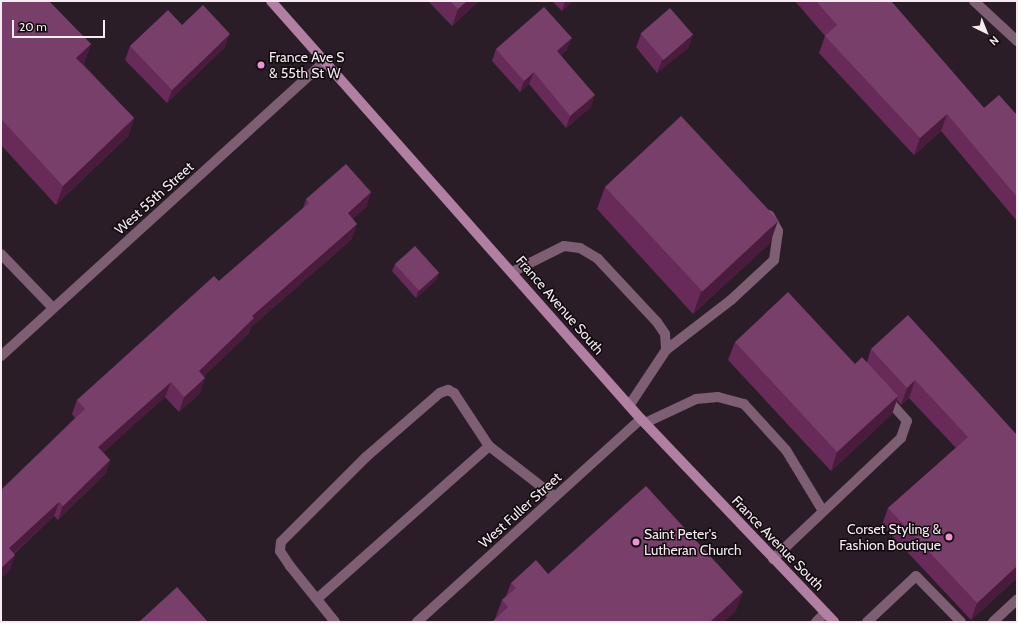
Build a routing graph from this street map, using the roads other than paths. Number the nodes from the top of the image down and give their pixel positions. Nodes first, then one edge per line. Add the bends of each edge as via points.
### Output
1 (271, 1) edge
2 (974, 1) edge
3 (1017, 41) edge
4 (326, 60) junction
5 (763, 205) edge
6 (1, 254) edge
7 (512, 272) junction
8 (53, 308) junction
9 (666, 350) junction
10 (1, 356) edge
11 (877, 388) edge
12 (629, 406) junction
13 (643, 421) junction
14 (489, 446) junction
15 (555, 497) junction
16 (823, 511) junction
17 (773, 559) junction
18 (318, 598) junction
19 (1017, 600) edge
20 (825, 613) junction
21 (335, 622) edge
22 (417, 622) edge
23 (816, 622) edge
24 (834, 622) edge
25 (867, 622) edge
26 (961, 622) edge
27 (993, 622) edge

1 - 4 main road, France Avenue South
2 - 3 street
4 - 7 main road, France Avenue South
4 - 8 street, West 55th Street
5 - 9 street via 778,231 774,260 731,300
6 - 8 street
7 - 9 street via 564,246 580,248 598,259 657,322 665,334
7 - 12 main road, France Avenue South
8 - 10 street, West 55th Street
9 - 12 street
11 - 16 street via 907,421 901,438
12 - 13 main road, France Avenue South
13 - 15 street, West Fuller Street
13 - 16 street, West Fuller Street via 696,399 718,397 744,404 786,450
13 - 17 main road, France Avenue South
14 - 15 street
14 - 18 street
14 - 18 street via 451,391 440,393 417,410 284,536 280,551
15 - 22 street, West Fuller Street
16 - 17 street
17 - 20 main road, France Avenue South
18 - 21 street
19 - 27 street
20 - 23 street
20 - 24 main road, France Avenue South
25 - 26 street via 916,576

